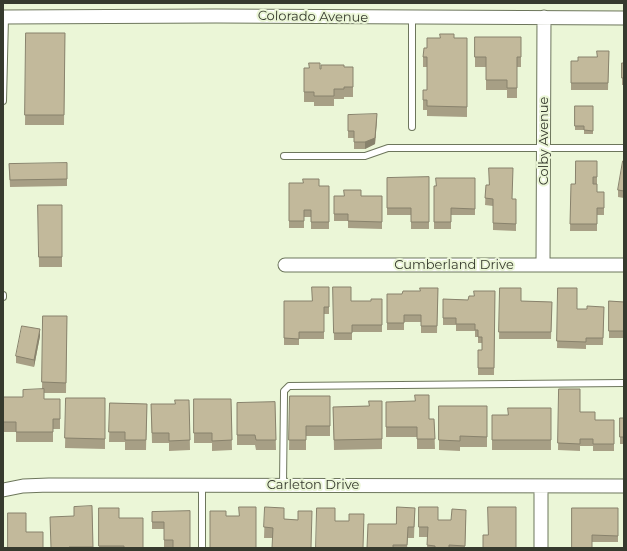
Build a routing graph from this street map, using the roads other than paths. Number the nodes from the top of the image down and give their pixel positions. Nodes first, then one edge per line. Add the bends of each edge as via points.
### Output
1 (216, 10) edge
2 (4, 17) edge
3 (412, 18) junction
4 (544, 18) junction
5 (624, 18) edge
6 (3, 101) edge
7 (412, 127) dead end
8 (544, 148) junction
9 (624, 148) edge
10 (284, 156) dead end
11 (285, 265) dead end
12 (543, 265) junction
13 (624, 265) edge
14 (624, 383) edge
15 (202, 485) junction
16 (283, 485) junction
17 (541, 486) junction
18 (624, 486) edge
19 (3, 490) edge
20 (202, 548) edge
21 (541, 548) edge

1 - 2 street, Colorado Avenue
1 - 3 street, Colorado Avenue
2 - 6 lane
3 - 4 street, Colorado Avenue
3 - 7 lane
4 - 5 street, Colorado Avenue
4 - 8 street, Colby Avenue
8 - 9 lane
8 - 10 lane via 388,148 365,156
8 - 12 street, Colby Avenue
11 - 12 street, Cumberland Drive
12 - 13 street, Cumberland Drive
14 - 16 lane via 293,384 284,391
15 - 16 street, Carleton Drive
15 - 19 street, Carleton Drive via 34,485
15 - 20 lane
16 - 17 street, Carleton Drive
17 - 18 street, Carleton Drive
17 - 21 street

